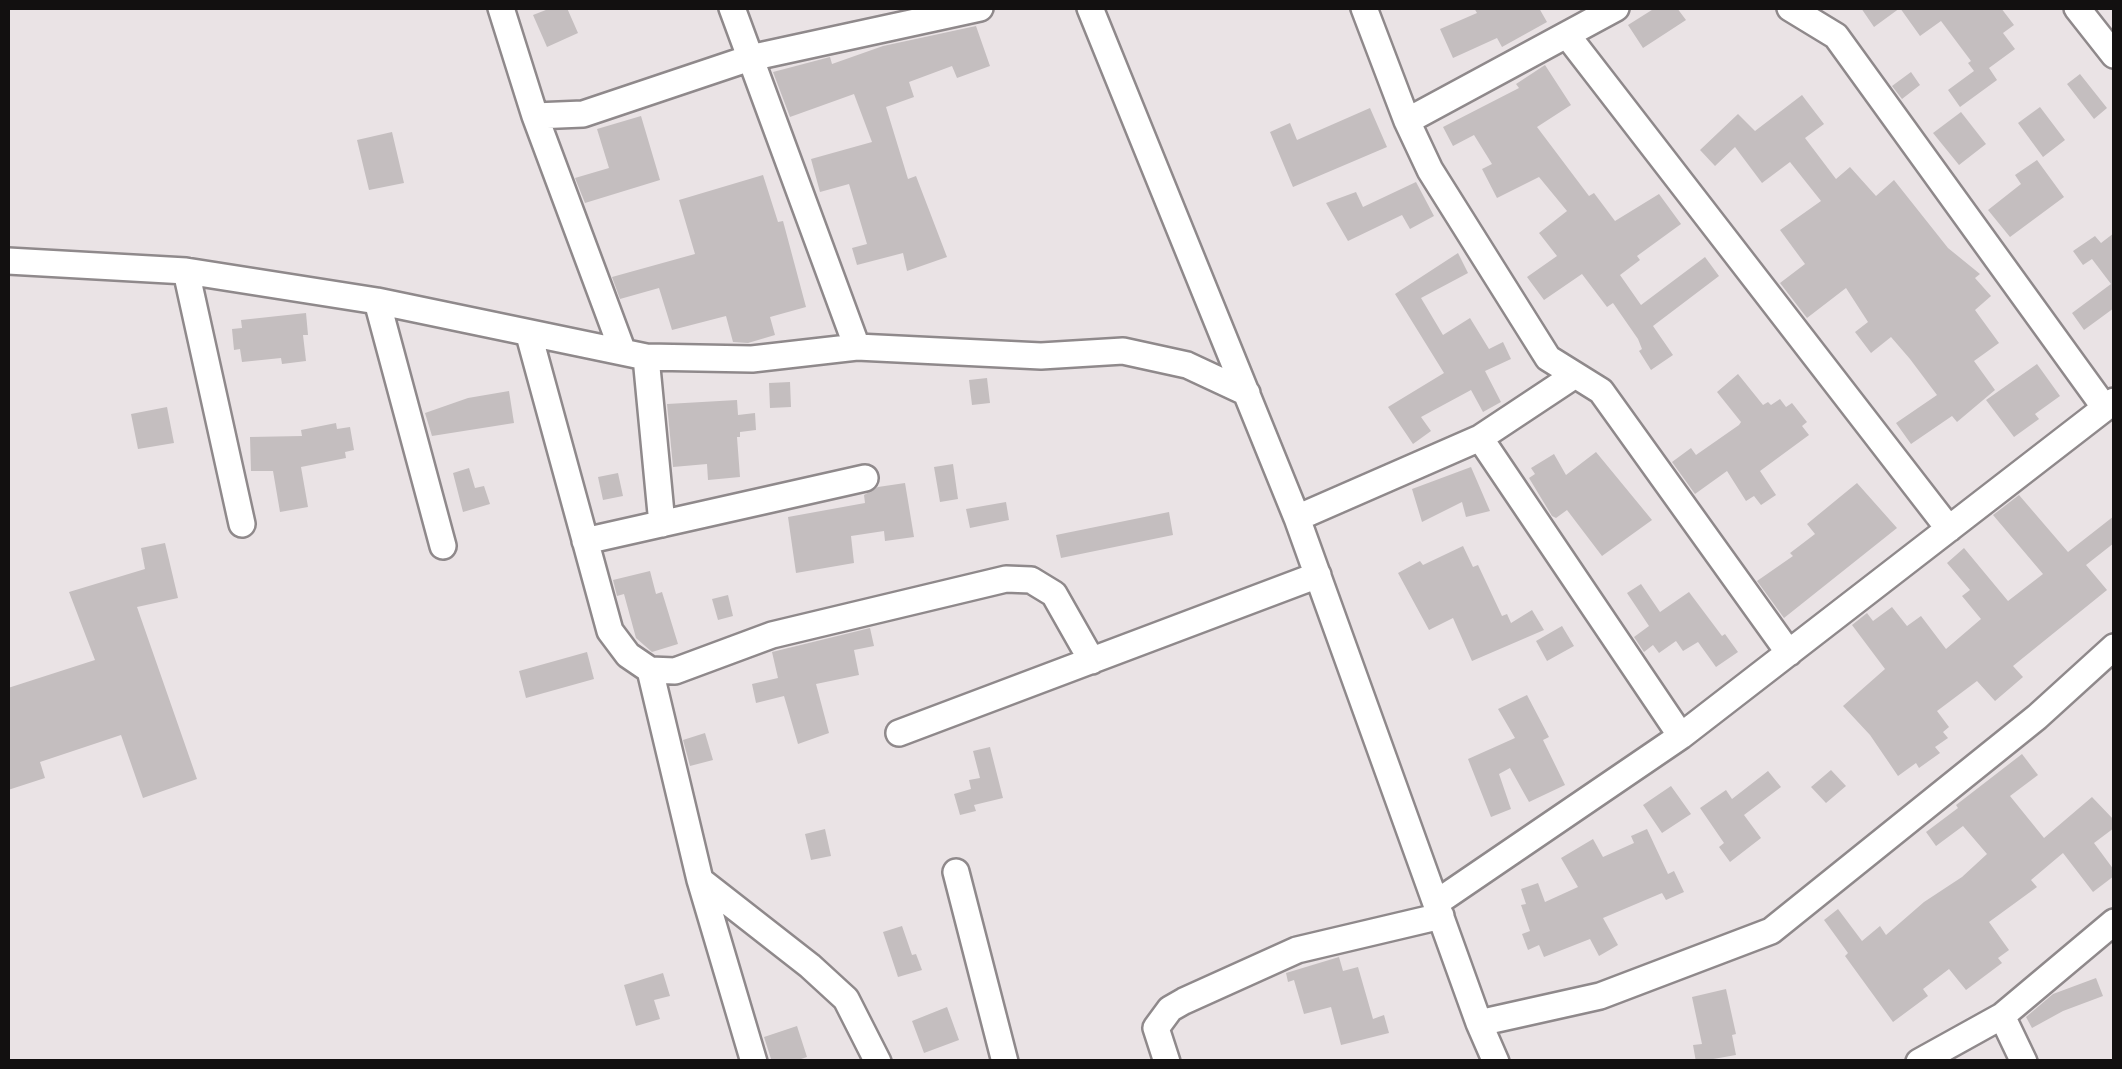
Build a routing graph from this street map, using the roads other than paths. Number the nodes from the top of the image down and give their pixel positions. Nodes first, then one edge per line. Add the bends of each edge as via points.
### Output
1 (501, 8) edge
2 (732, 8) edge
3 (980, 8) edge
4 (1364, 8) edge
5 (1616, 8) edge
6 (1790, 8) edge
7 (2077, 8) edge
8 (1096, 9) edge
9 (1567, 35) junction
10 (2114, 55) edge
11 (750, 58) junction
12 (534, 116) junction
13 (1406, 120) junction
14 (8, 261) edge
15 (186, 271) junction
16 (376, 301) junction
17 (528, 335) junction
18 (858, 348) junction
19 (635, 355) junction
20 (1576, 376) junction
21 (1247, 393) junction
22 (2110, 405) edge
23 (1480, 438) junction
24 (865, 478) dead end
25 (1297, 518) junction
26 (242, 524) dead end
27 (662, 524) junction
28 (1949, 530) junction
29 (585, 541) junction
30 (444, 546) dead end
31 (1318, 575) junction
32 (2114, 647) edge
33 (1789, 653) junction
34 (1092, 660) junction
35 (650, 670) junction
36 (900, 734) dead end
37 (1681, 736) junction
38 (956, 872) dead end
39 (700, 880) junction
40 (1438, 910) junction
41 (2114, 922) edge
42 (2002, 1016) junction
43 (1478, 1023) junction
44 (754, 1062) edge
45 (878, 1062) edge
46 (1005, 1062) edge
47 (1167, 1062) edge
48 (1496, 1062) edge
49 (1918, 1062) edge
50 (2024, 1062) edge

1 - 12 street
2 - 11 street
3 - 11 street
4 - 13 street
5 - 9 street
6 - 22 street via 1836,36
7 - 10 street
8 - 21 street
9 - 13 street
9 - 28 street
11 - 12 street via 583,114
11 - 18 street
12 - 19 street
13 - 20 street via 1430,170 1548,358
14 - 15 street
15 - 16 street
15 - 26 street
16 - 17 street
16 - 30 street
17 - 19 street
17 - 29 street
18 - 19 street via 752,359
18 - 21 street via 1041,356 1123,352 1187,365
19 - 27 street
20 - 23 street
20 - 33 street via 1601,391
21 - 25 street
22 - 28 street
23 - 25 street
23 - 37 street
24 - 27 street
25 - 31 street
27 - 29 street
28 - 33 street
29 - 35 street via 610,631
31 - 34 street
31 - 40 street
32 - 43 street via 1771,931 1600,996
33 - 37 street
34 - 35 street via 1054,594 1032,580 1006,579 772,635 675,671
34 - 36 street
35 - 39 street
37 - 40 street
38 - 46 street
39 - 44 street
39 - 45 street via 846,999
40 - 43 street
40 - 47 street via 1297,950 1184,1000 1156,1028
41 - 42 street
42 - 49 street
42 - 50 street
43 - 48 street

